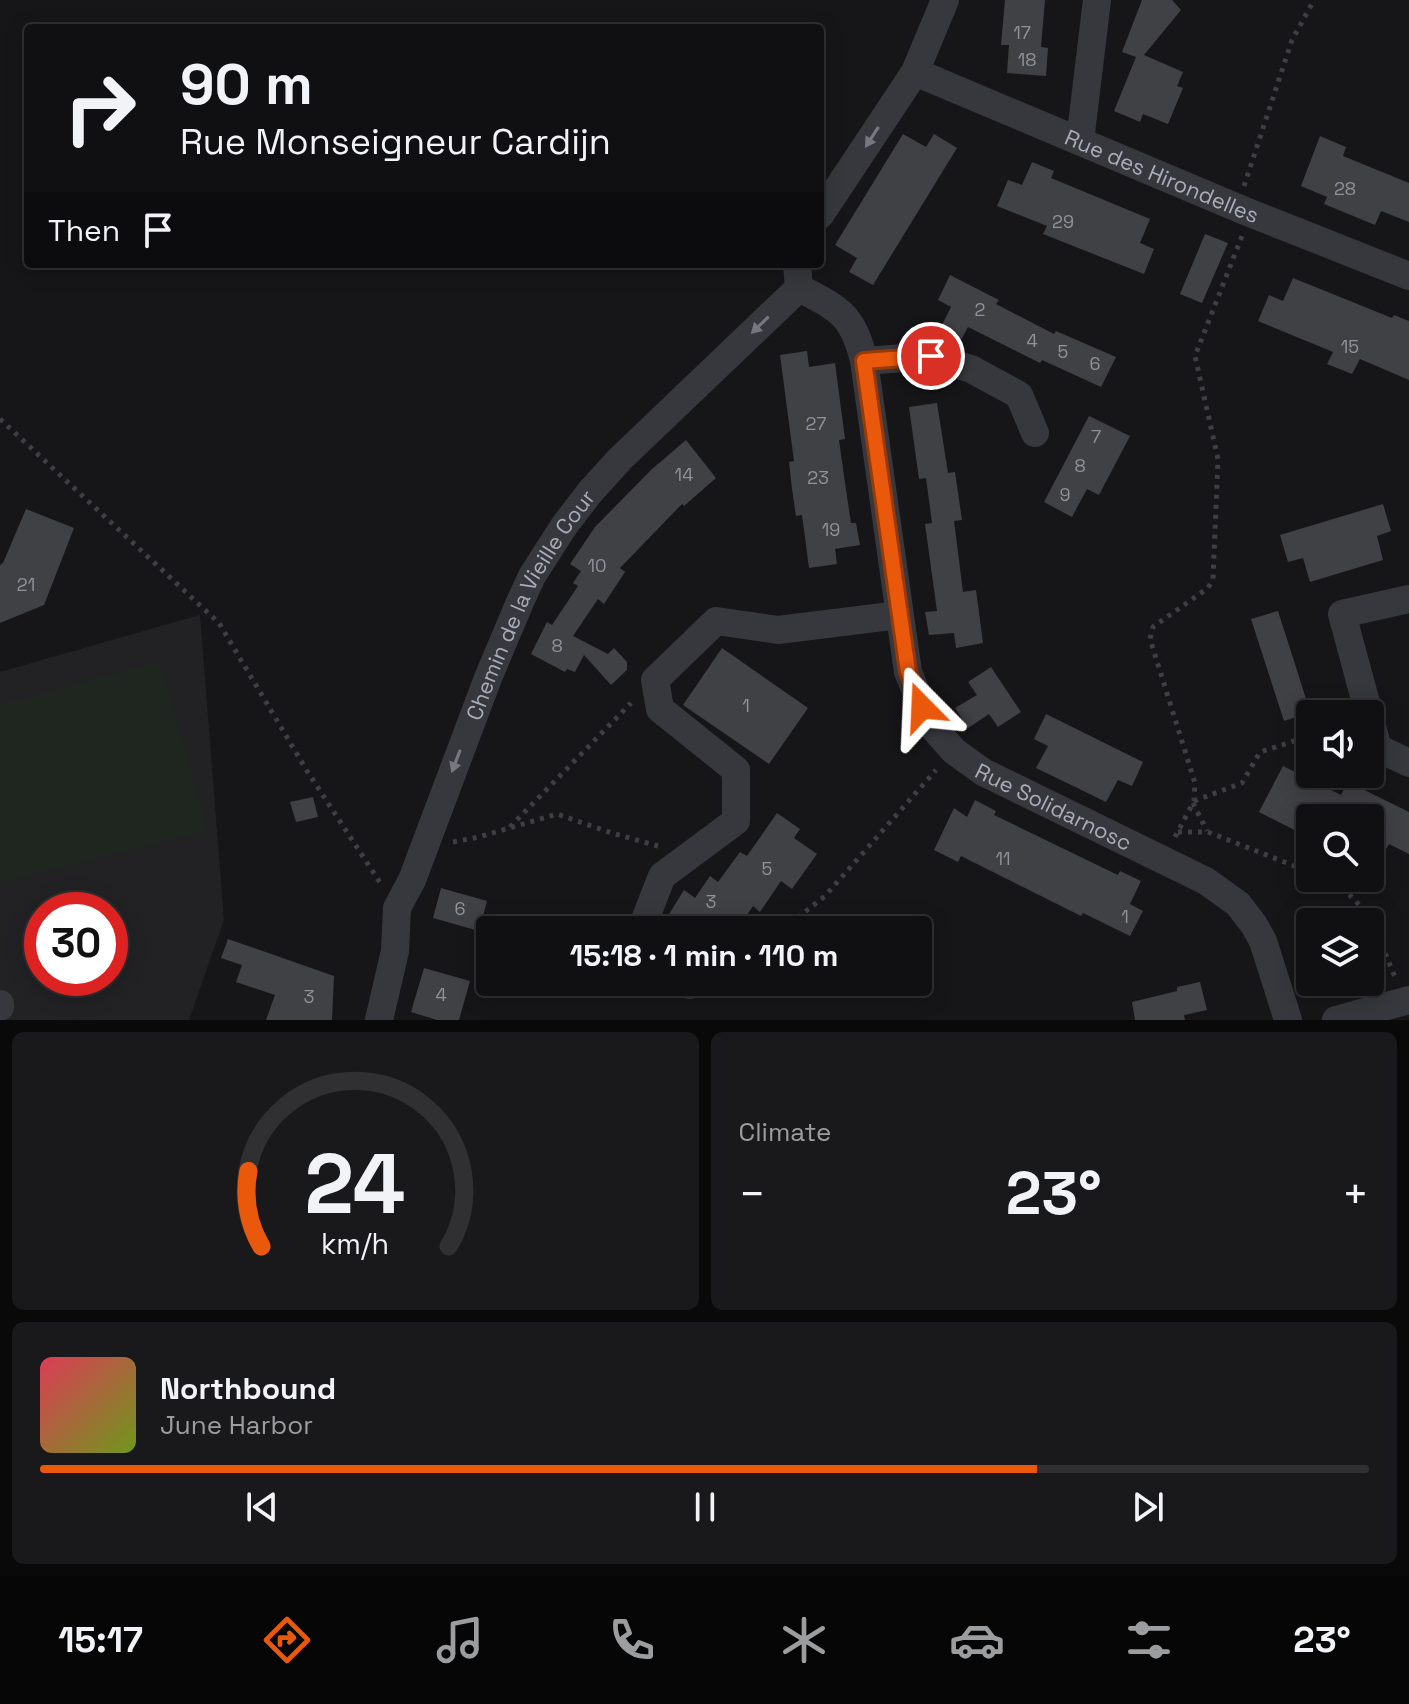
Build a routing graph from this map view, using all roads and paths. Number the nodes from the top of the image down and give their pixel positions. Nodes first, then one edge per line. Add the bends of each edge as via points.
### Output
1 (945, 0) edge
2 (1097, 0) edge
3 (1314, 0) edge
4 (915, 72) junction
5 (1080, 141) junction
6 (824, 209) edge
7 (1244, 210) junction
8 (798, 276) edge
9 (1409, 276) edge
10 (864, 361) junction
11 (0, 419) edge
12 (1035, 433) dead end
13 (1409, 599) edge
14 (899, 615) junction
15 (655, 680) junction
16 (1365, 700) edge
17 (1296, 740) edge
18 (954, 751) junction
19 (1384, 751) edge
20 (1409, 763) edge
21 (1193, 802) junction
22 (509, 829) junction
23 (1178, 832) junction
24 (1208, 832) junction
25 (424, 847) junction
26 (690, 855) junction
27 (1163, 861) junction
28 (1296, 867) edge
29 (1348, 892) edge
30 (397, 908) junction
31 (646, 916) edge
32 (800, 916) edge
33 (1407, 1000) edge
34 (379, 1020) edge
35 (1288, 1020) edge
36 (1336, 1020) edge

1 - 4 street
2 - 5 street
3 - 7 path via 1292,40
4 - 5 street, Rue des Hirondelles
4 -> 6 street
5 - 7 street, Rue des Hirondelles
7 - 9 street, Rue des Hirondelles
7 - 21 path via 1195,356 1218,459 1213,579 1153,627 1150,639 1192,771
8 - 10 street, Rue Solidarnosc via 840,310 858,335
8 -> 25 street, Chemin de la Vieille Cour via 620,459 564,526 520,602
10 - 12 street via 931,356 971,369 1019,395
10 - 14 street, Rue Solidarnosc
11 - 30 path via 219,623
13 - 16 street via 1342,614
14 - 15 street via 778,630 716,621
14 - 18 street, Rue Solidarnosc via 915,691 929,723
15 - 22 path
15 - 26 street via 660,709 736,770 736,821
17 - 21 path via 1260,752 1242,783
18 - 27 street, Rue Solidarnosc via 983,772
18 - 32 path via 825,896
19 - 20 street
21 - 23 path
21 - 24 path
22 - 25 path
22 - 26 path via 557,814
23 - 24 path
23 - 27 path
24 - 28 path
25 - 30 street, Chemin de la Vieille Cour
26 - 31 street via 662,876
27 - 35 street, Rue Solidarnosc via 1206,881 1238,904 1263,941
29 - 33 path via 1369,914
30 - 34 street, Chemin de la Vieille Cour via 395,951
33 - 36 street

